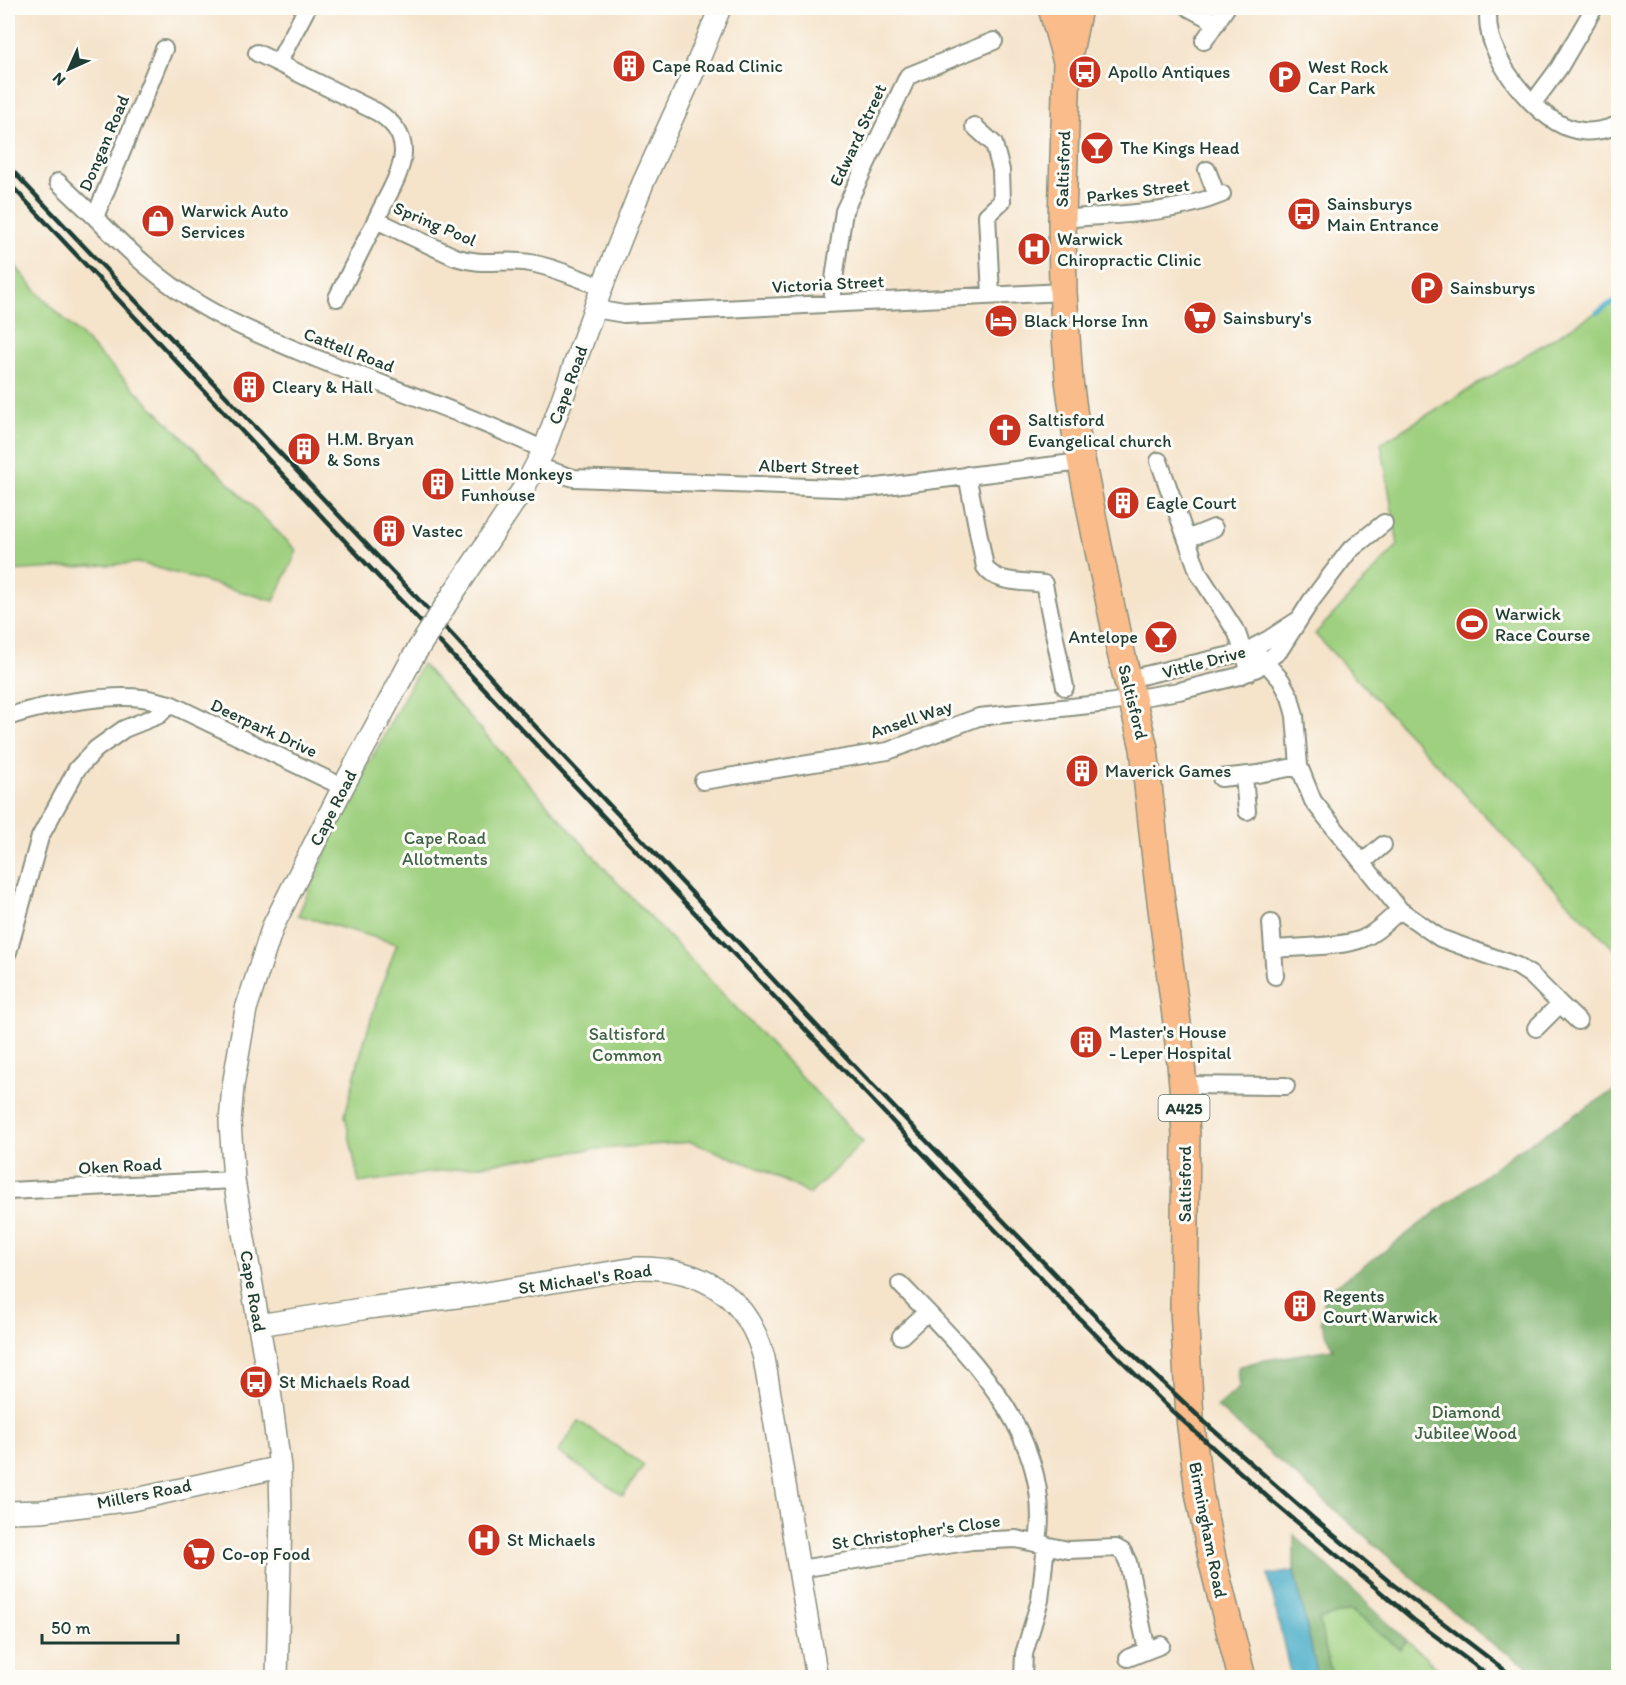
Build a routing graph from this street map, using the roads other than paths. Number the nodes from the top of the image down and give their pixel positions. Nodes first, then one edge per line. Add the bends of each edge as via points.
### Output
1 (307, 8) edge
2 (720, 8) edge
3 (1052, 8) edge
4 (1078, 8) edge
5 (1189, 8) edge
6 (1226, 8) edge
7 (1488, 8) edge
8 (1594, 8) edge
9 (1217, 22) junction
10 (1204, 41) dead end
11 (994, 42) dead end
12 (164, 49) dead end
13 (257, 53) dead end
14 (1067, 62) junction
15 (278, 63) junction
16 (1533, 103) junction
17 (1618, 125) edge
18 (974, 126) dead end
19 (1207, 170) dead end
20 (58, 182) dead end
21 (94, 216) junction
22 (1062, 219) junction
23 (376, 220) junction
24 (148, 268) joint
25 (602, 287) junction
26 (1063, 292) junction
27 (991, 295) junction
28 (337, 298) dead end
29 (833, 303) junction
30 (595, 309) junction
31 (540, 458) junction
32 (1159, 461) dead end
33 (1081, 462) junction
34 (967, 475) junction
35 (1384, 523) dead end
36 (1214, 528) dead end
37 (1187, 539) junction
38 (1299, 620) junction
39 (1248, 650) junction
40 (1265, 663) junction
41 (1250, 672) junction
42 (1065, 687) dead end
43 (1130, 688) junction
44 (170, 704) junction
45 (8, 717) edge
46 (1299, 766) junction
47 (1244, 776) junction
48 (1221, 777) dead end
49 (703, 781) dead end
50 (343, 787) junction
51 (1247, 811) dead end
52 (1383, 845) dead end
53 (1363, 862) junction
54 (1400, 910) junction
55 (1271, 923) dead end
56 (1273, 949) junction
57 (8, 952) edge
58 (1275, 976) dead end
59 (1560, 1004) junction
60 (1578, 1021) dead end
61 (1536, 1028) dead end
62 (1183, 1085) junction
63 (1286, 1086) dead end
64 (234, 1180) junction
65 (8, 1191) edge
66 (900, 1284) dead end
67 (927, 1312) junction
68 (258, 1325) junction
69 (901, 1336) dead end
70 (1187, 1381) joint
71 (280, 1467) junction
72 (8, 1512) edge
73 (1042, 1544) junction
74 (800, 1569) junction
75 (1128, 1659) dead end
76 (278, 1677) edge
77 (817, 1677) edge
78 (1023, 1677) edge
79 (1242, 1677) edge

1 - 15 street
2 - 25 street, Cape Road
3 - 14 main road, A425
4 - 14 main road, A425
5 - 9 street
6 - 9 street
7 - 16 street via 1497,55
8 - 16 street
9 - 10 street
11 - 29 street, Edward Street via 908,76 844,211
12 - 21 street, Dongan Road
13 - 15 street, Spring Pool
14 - 22 main road, Saltisford / A425
15 - 23 street, Spring Pool via 377,112 398,131 404,147 403,159
16 - 17 street via 1570,128 1595,132
18 - 27 street via 994,144 1001,170 1002,201 987,215
19 - 22 street, Parkes Street via 1219,195 1199,204
20 - 21 street
21 - 24 street, Dongan Road
22 - 26 main road, Saltisford / A425
23 - 25 street, Spring Pool via 455,258 483,264 529,263
23 - 28 street
24 - 31 street, Cattell Road via 209,310 245,329 502,430
25 - 30 street, Cape Road
26 - 27 street, Victoria Street
26 - 33 main road, Saltisford / A425 via 1069,380
27 - 29 street, Victoria Street
29 - 30 street, Victoria Street via 624,314
30 - 31 street, Cape Road
31 - 34 street, Albert Street via 574,478 861,489
31 - 50 street, Cape Road, bridge via 413,657
32 - 37 street
33 - 34 street, Albert Street
33 - 43 main road, Saltisford / A425
34 - 42 street via 988,572 994,577 1044,584
35 - 38 street, Vittle Drive via 1348,551
36 - 37 street
37 - 39 street via 1199,574
38 - 39 street, Vittle Drive
38 - 40 street, Vittle Drive via 1285,643
39 - 40 street
39 - 41 street
39 - 43 street, Vittle Drive
40 - 41 street, Vittle Drive
40 - 46 street via 1290,697
41 - 43 street, Vittle Drive via 1179,691
43 - 49 street, Ansell Way via 1095,704 979,717 888,751
43 - 62 main road, Saltisford / A425 via 1144,748
44 - 45 street, Deerpark Drive via 117,698 38,708
44 - 50 street, Deerpark Drive
44 - 57 street via 159,715 124,729 77,769 40,837
46 - 47 street
46 - 53 street via 1313,801
47 - 48 street
47 - 51 street
50 - 64 street, Cape Road via 273,926 246,1009 231,1104
52 - 53 street
53 - 54 street
54 - 56 street via 1362,939
54 - 59 street via 1440,938 1517,966
55 - 56 street
56 - 58 street
59 - 60 street
59 - 61 street
62 - 63 street
62 - 70 main road, Saltisford / A425
64 - 65 street, Oken Road
64 - 68 street, Cape Road
66 - 67 street
67 - 69 street
67 - 73 street via 980,1369 1015,1422 1039,1493
68 - 71 street, Cape Road
68 - 74 street, St Michael's Road via 636,1268 671,1270 700,1278 737,1306 760,1345
70 - 79 main road, Birmingham Road / A425 via 1199,1492
71 - 72 street, Millers Road via 132,1500
71 - 76 street, Cape Road
73 - 74 street, St Christopher's Close via 1016,1539 972,1541
73 - 75 street, St Christopher's Close via 1068,1550 1116,1548 1123,1552 1154,1648
73 - 78 street via 1040,1600 1024,1654
74 - 77 street, St Michael's Road

